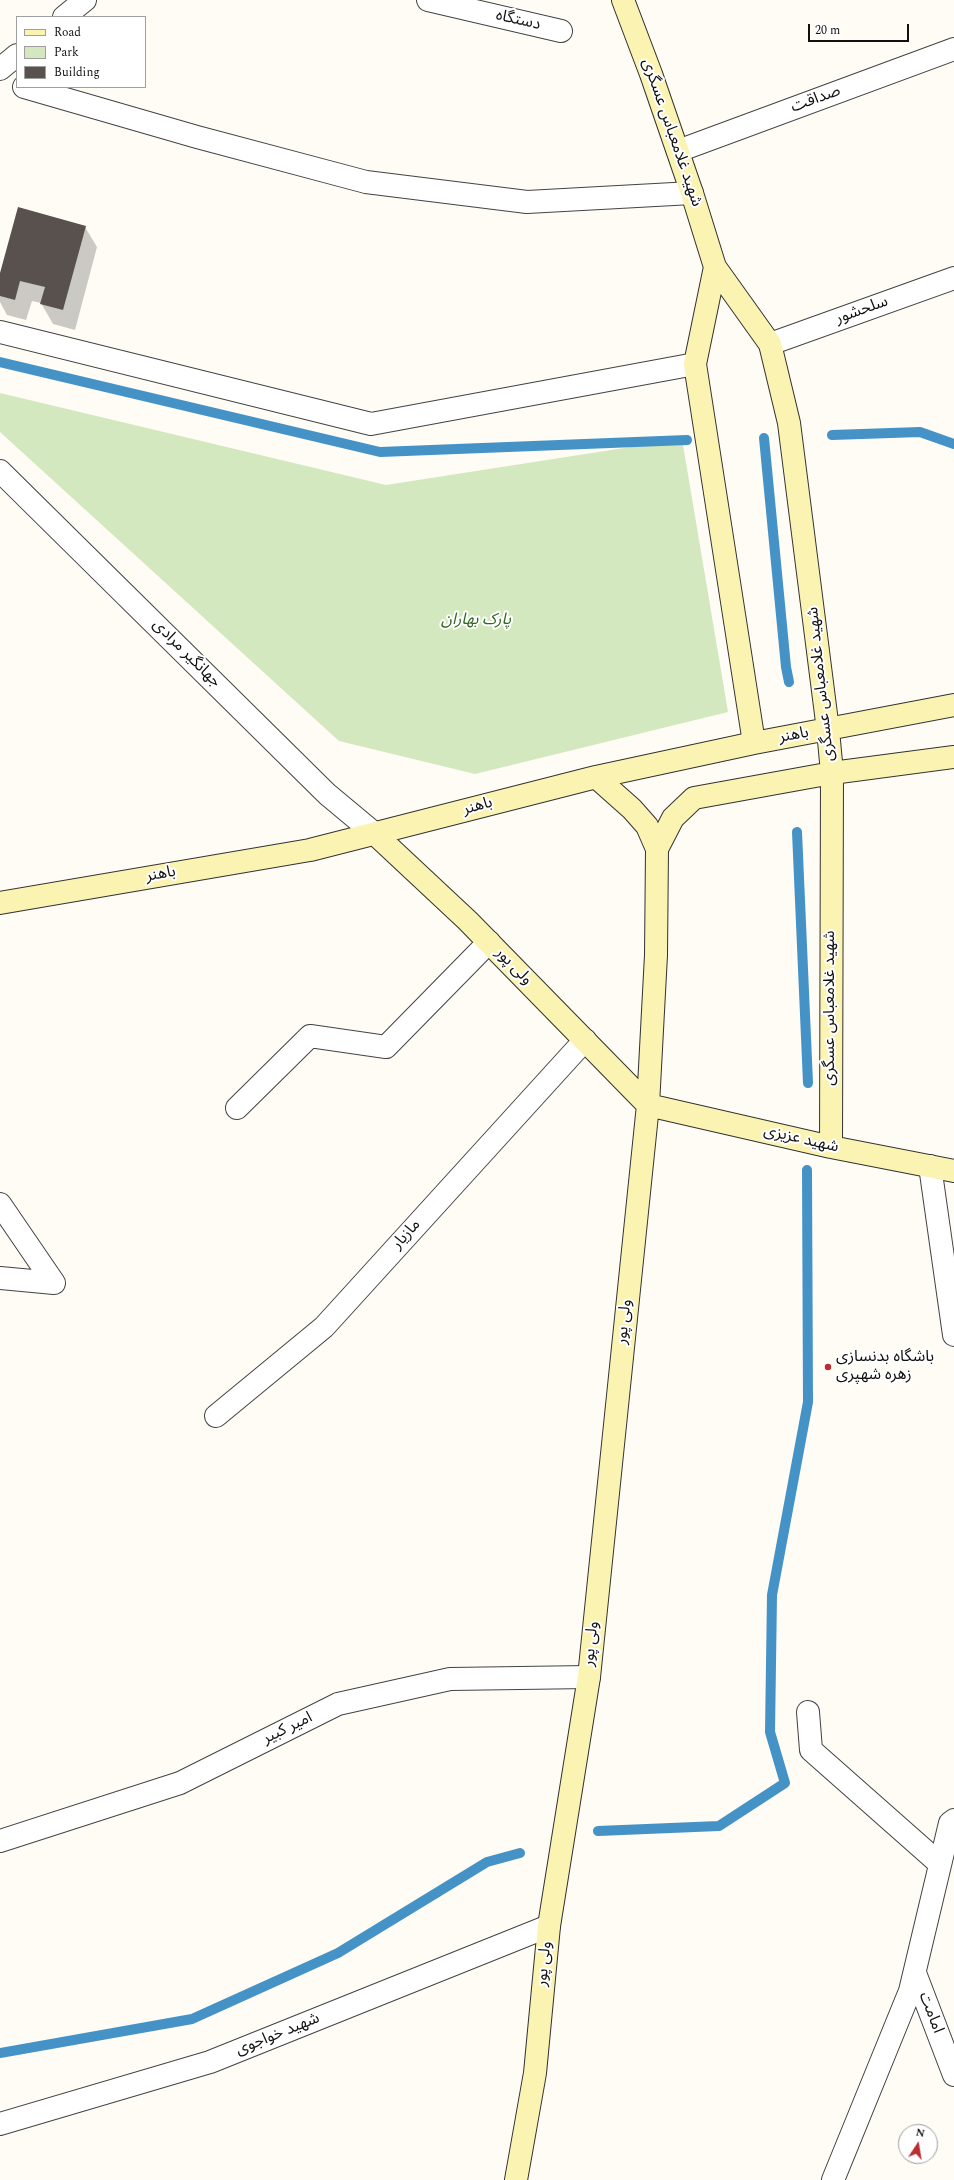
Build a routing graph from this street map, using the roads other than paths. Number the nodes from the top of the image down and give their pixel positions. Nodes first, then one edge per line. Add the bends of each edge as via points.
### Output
1 (85, 0) edge
2 (428, 0) edge
3 (623, 0) edge
4 (65, 16) edge
5 (561, 31) dead end
6 (954, 49) edge
7 (16, 56) edge
8 (0, 69) edge
9 (0, 80) edge
10 (16, 85) edge
11 (27, 88) edge
12 (678, 151) junction
13 (692, 193) junction
14 (715, 267) junction
15 (954, 278) edge
16 (0, 332) edge
17 (770, 344) junction
18 (695, 364) junction
19 (0, 471) edge
20 (954, 705) edge
21 (828, 730) junction
22 (754, 743) junction
23 (954, 756) edge
24 (832, 773) junction
25 (596, 777) junction
26 (375, 834) junction
27 (657, 849) junction
28 (0, 903) edge
29 (489, 942) junction
30 (584, 1040) junction
31 (648, 1105) junction
32 (237, 1108) dead end
33 (831, 1147) junction
34 (930, 1166) junction
35 (954, 1171) edge
36 (0, 1204) edge
37 (0, 1278) edge
38 (954, 1335) edge
39 (216, 1416) dead end
40 (589, 1677) junction
41 (808, 1712) dead end
42 (954, 1820) edge
43 (0, 1841) edge
44 (944, 1871) edge
45 (549, 1926) junction
46 (915, 1973) junction
47 (954, 2075) edge
48 (0, 2124) edge
49 (516, 2180) edge
50 (833, 2180) edge

1 - 4 street
2 - 5 street, دستگاه
3 - 12 main road, شهید غلامعباس عسگری
6 - 12 street, صداقت
7 - 8 street
9 - 10 street
11 - 13 street via 196,137 366,182 528,202
12 - 13 main road, شهید غلامعباس عسگری
13 - 14 main road, شهید غلامعباس عسگری
14 - 17 main road, شهید غلامعباس عسگری
14 - 18 main road, شهید غلامعباس عسگری
15 - 17 street, سلحشور
16 - 18 street via 371,424
17 - 21 main road, شهید غلامعباس عسگری via 796,464
18 - 22 main road, شهید غلامعباس عسگری
19 - 26 street, جهانگیر مرادی via 322,788
20 - 21 main road, باهنر
21 - 22 main road, باهنر
21 - 24 main road, شهید غلامعباس عسگری
22 - 25 main road, باهنر
23 - 24 main road
24 - 27 main road via 694,798 673,818
24 - 33 main road, شهید غلامعباس عسگری
25 - 26 main road, باهنر
25 - 27 main road, ولی پور via 647,826
26 - 28 main road, باهنر via 310,850
26 - 29 main road, ولی پور
27 - 31 main road, ولی پور via 656,955
29 - 30 main road, ولی پور
29 - 32 street via 386,1047 310,1036
30 - 31 main road, ولی پور
30 - 39 street, مازیار via 324,1327
31 - 33 main road, شهید عزیزی
31 - 40 main road, ولی پور
33 - 34 main road, شهید عزیزی
34 - 35 main road, شهید عزیزی
34 - 38 street
36 - 37 street via 54,1283
40 - 43 street, امیر کبیر via 450,1679 338,1704 180,1783
40 - 45 main road, ولی پور
41 - 44 street via 811,1750
42 - 44 street via 950,1823
44 - 46 street
45 - 48 street, شهید خواجوی via 210,2062
45 - 49 main road, ولی پور via 535,2073
46 - 47 street, امامت
46 - 50 street

